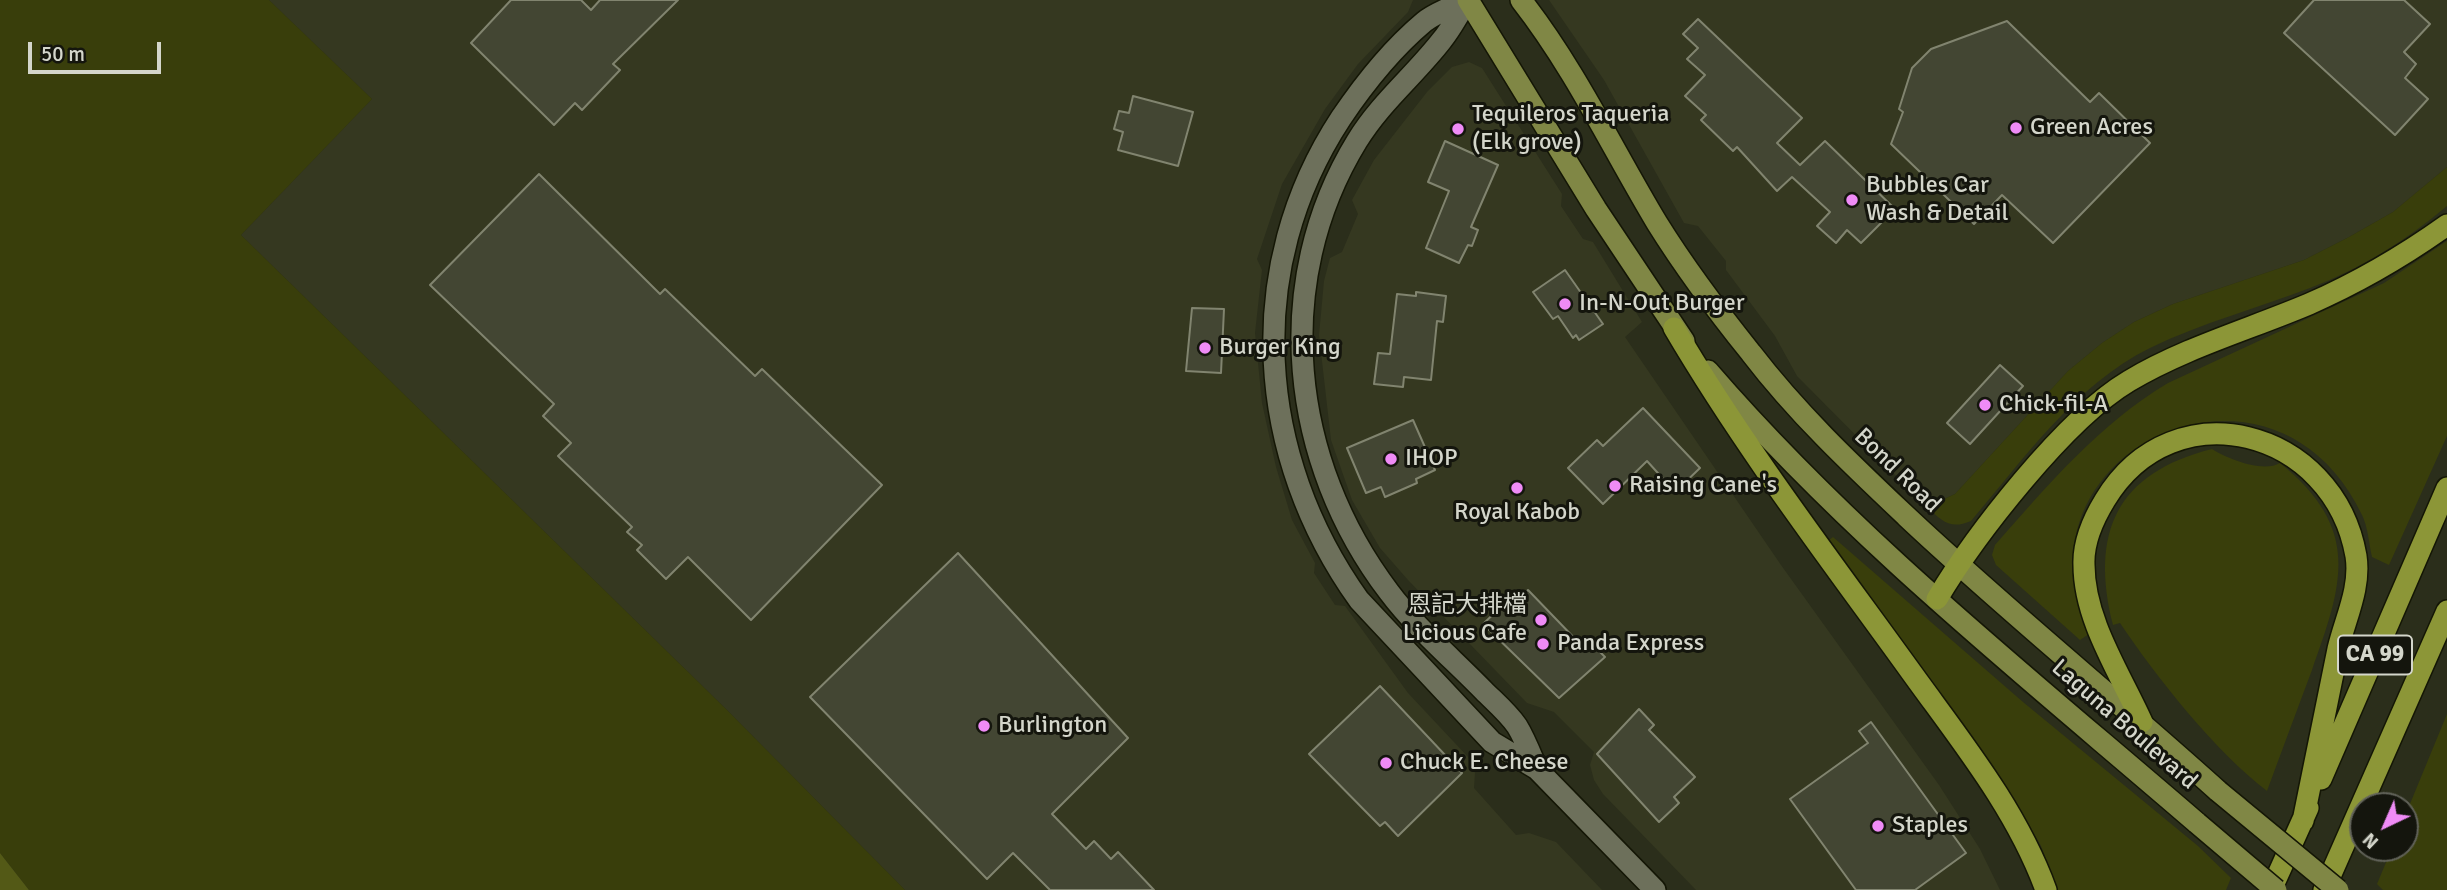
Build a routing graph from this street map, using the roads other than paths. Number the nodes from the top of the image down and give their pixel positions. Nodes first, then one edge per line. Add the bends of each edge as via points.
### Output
1 (1468, 0) edge
2 (1521, 0) edge
3 (2447, 225) edge
4 (1277, 278) junction
5 (1674, 328) junction
6 (1308, 420) junction
7 (2447, 488) edge
8 (1957, 565) junction
9 (1937, 599) junction
10 (2447, 611) edge
11 (2142, 722) junction
12 (1537, 769) junction
13 (2303, 821) junction
14 (1655, 890) edge
15 (2046, 890) edge
16 (2274, 890) edge
17 (2323, 890) edge
18 (2338, 890) edge

1 - 4 street via 1425,21 1348,108 1311,171 1283,247
1 - 5 main road
1 - 6 street via 1442,40 1375,115 1332,191 1314,246 1303,313
2 - 8 main road, Bond Road via 1564,60 1659,225 1752,355 1853,467
3 - 8 highway via 2310,303 2128,381 2076,424
4 - 6 street via 1289,299 1291,402 1297,414
4 - 12 street via 1274,362 1279,414 1290,464 1310,517 1342,576 1387,633 1492,742
5 - 9 main road via 1764,436 1870,541
5 - 15 highway via 1758,460 1986,777 2021,831
6 - 12 street via 1332,497 1374,572 1514,722
7 - 13 highway, CA 99
8 - 9 highway
8 - 11 main road, Bond Road
9 - 16 main road, Laguna Boulevard, bridge
10 - 17 highway, CA 99
11 - 13 highway via 2089,608 2083,563 2093,519 2117,480 2152,451 2195,435 2241,435 2284,449 2320,477 2345,515 2356,559 2353,604 2339,646
11 - 18 main road, Bond Road, bridge
12 - 14 street
13 - 16 highway, CA 99

